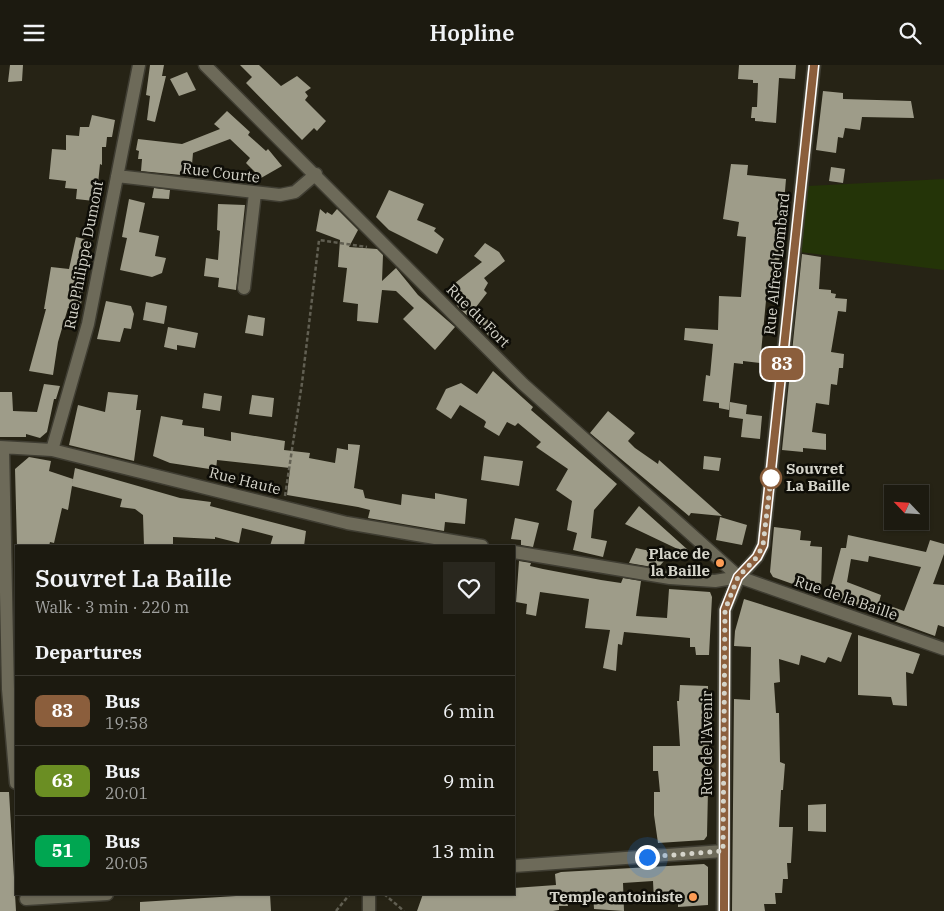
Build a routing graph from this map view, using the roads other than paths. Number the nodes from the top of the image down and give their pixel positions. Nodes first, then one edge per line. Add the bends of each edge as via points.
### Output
1 (139, 65) edge
2 (205, 65) edge
3 (814, 65) edge
4 (316, 174) junction
5 (117, 176) junction
6 (255, 193) junction
7 (244, 288) dead end
8 (2, 448) edge
9 (52, 450) junction
10 (476, 545) edge
11 (515, 551) edge
12 (738, 577) junction
13 (944, 649) edge
14 (15, 771) edge
15 (723, 851) junction
16 (515, 866) edge
17 (95, 895) edge
18 (369, 895) edge
19 (26, 901) edge
20 (369, 911) edge
21 (724, 911) edge

1 - 5 street, Rue Philippe Dumont
2 - 4 street, Rue du Fort
3 - 12 street, Rue Alfred Lombard via 769,507 763,545 757,557
4 - 6 street, Rue Courte via 295,192 280,195
4 - 12 street, Rue du Fort via 523,385
5 - 6 street, Rue Courte
5 - 9 street, Rue Philippe Dumont via 88,324
6 - 7 street
8 - 9 street, Rue Haute
8 - 14 street via 8,689
9 - 10 street, Rue Haute via 347,523
11 - 12 street via 670,578 715,581
12 - 13 street, Rue de la Baille
12 - 15 street, Rue de l'Avenir via 725,610
15 - 16 street
15 - 21 street, Rue de l'Avenir
17 - 19 street
18 - 20 street

